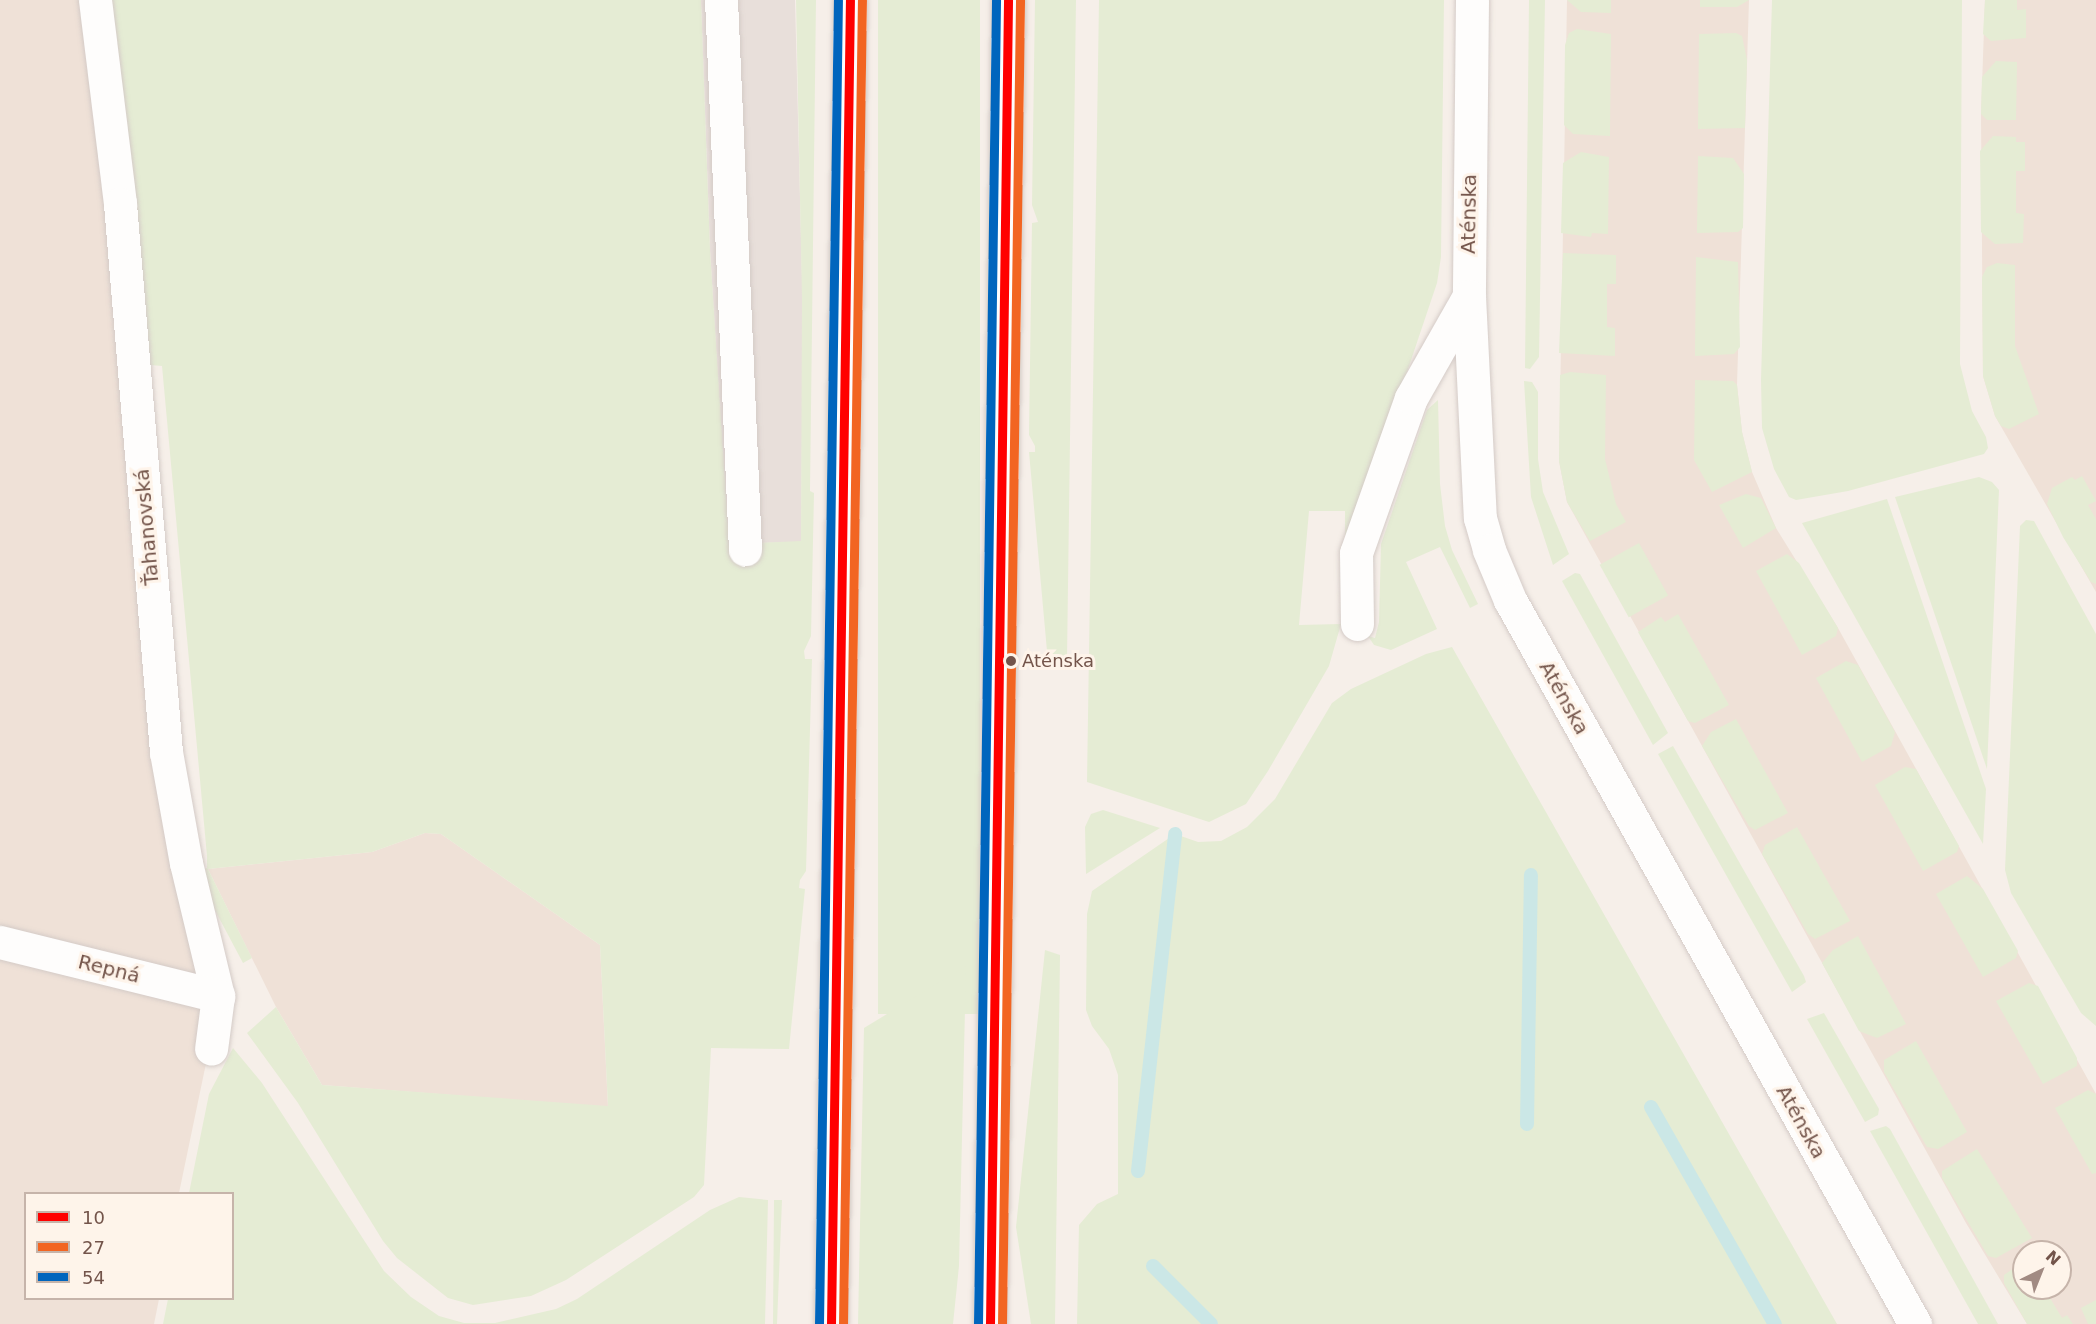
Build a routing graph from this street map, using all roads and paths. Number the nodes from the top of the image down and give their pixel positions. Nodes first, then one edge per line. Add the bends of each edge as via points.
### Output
1 (94, 0) edge
2 (721, 0) edge
3 (850, 0) edge
4 (1008, 0) edge
5 (1472, 0) edge
6 (1468, 296) junction
7 (745, 549) dead end
8 (1357, 624) dead end
9 (0, 942) edge
10 (218, 996) junction
11 (211, 1049) dead end
12 (831, 1324) edge
13 (990, 1324) edge
14 (1915, 1324) edge

1 - 10 street, Ťahanovská via 120,204 166,752 186,863
2 - 7 street
3 - 12 street
4 - 13 street
5 - 6 street, Aténska
6 - 8 street via 1412,398 1356,553
6 - 14 street, Aténska via 1480,518 1488,550 1510,600
9 - 10 street, Repná
10 - 11 street, Ťahanovská

